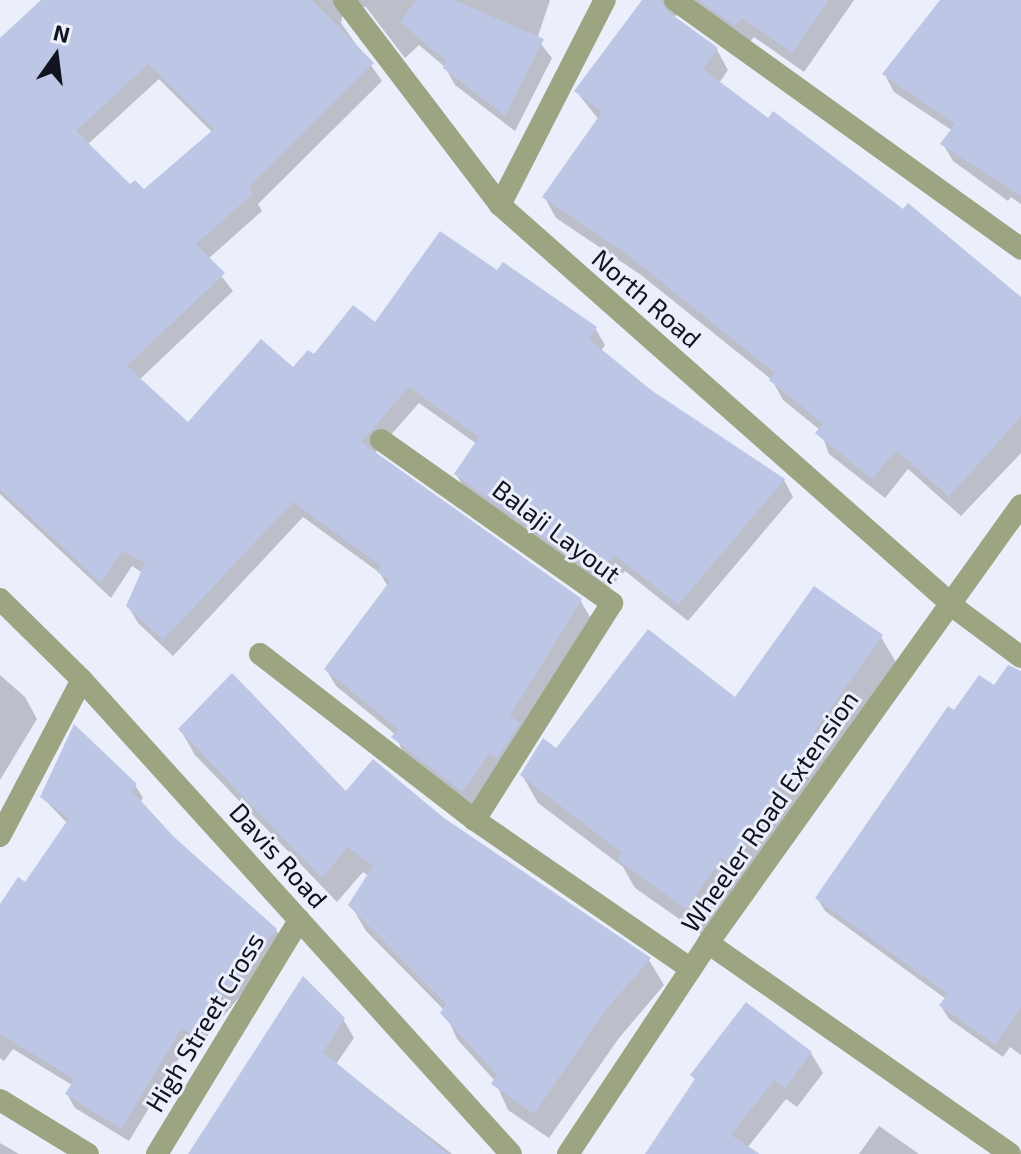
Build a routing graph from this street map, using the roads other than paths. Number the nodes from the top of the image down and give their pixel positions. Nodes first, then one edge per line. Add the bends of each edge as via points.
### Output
1 (344, 0) edge
2 (605, 0) edge
3 (675, 0) edge
4 (500, 205) junction
5 (1021, 249) edge
6 (381, 440) dead end
7 (1021, 505) edge
8 (0, 599) edge
9 (951, 603) junction
10 (260, 654) dead end
11 (1021, 657) edge
12 (82, 680) junction
13 (475, 820) junction
14 (0, 836) edge
15 (299, 920) junction
16 (708, 943) junction
17 (691, 969) junction
18 (0, 1100) edge
19 (88, 1154) edge
20 (157, 1154) edge
21 (511, 1154) edge
22 (568, 1154) edge
23 (1010, 1154) edge

1 - 4 street, North Road
2 - 4 street
3 - 5 street
4 - 9 street, North Road
6 - 13 street, Balaji Layout via 612,603
7 - 9 street, Wheeler Road Extension
8 - 12 street, Davis Road
9 - 11 street, North Road
9 - 16 street, Wheeler Road Extension
10 - 13 street
12 - 14 street
12 - 15 street, Davis Road
13 - 17 street
15 - 20 street, High Street Cross
15 - 21 street, Davis Road
16 - 17 street, Wheeler Road Extension
16 - 23 street
17 - 22 street, Wheeler Road Extension
18 - 19 street

